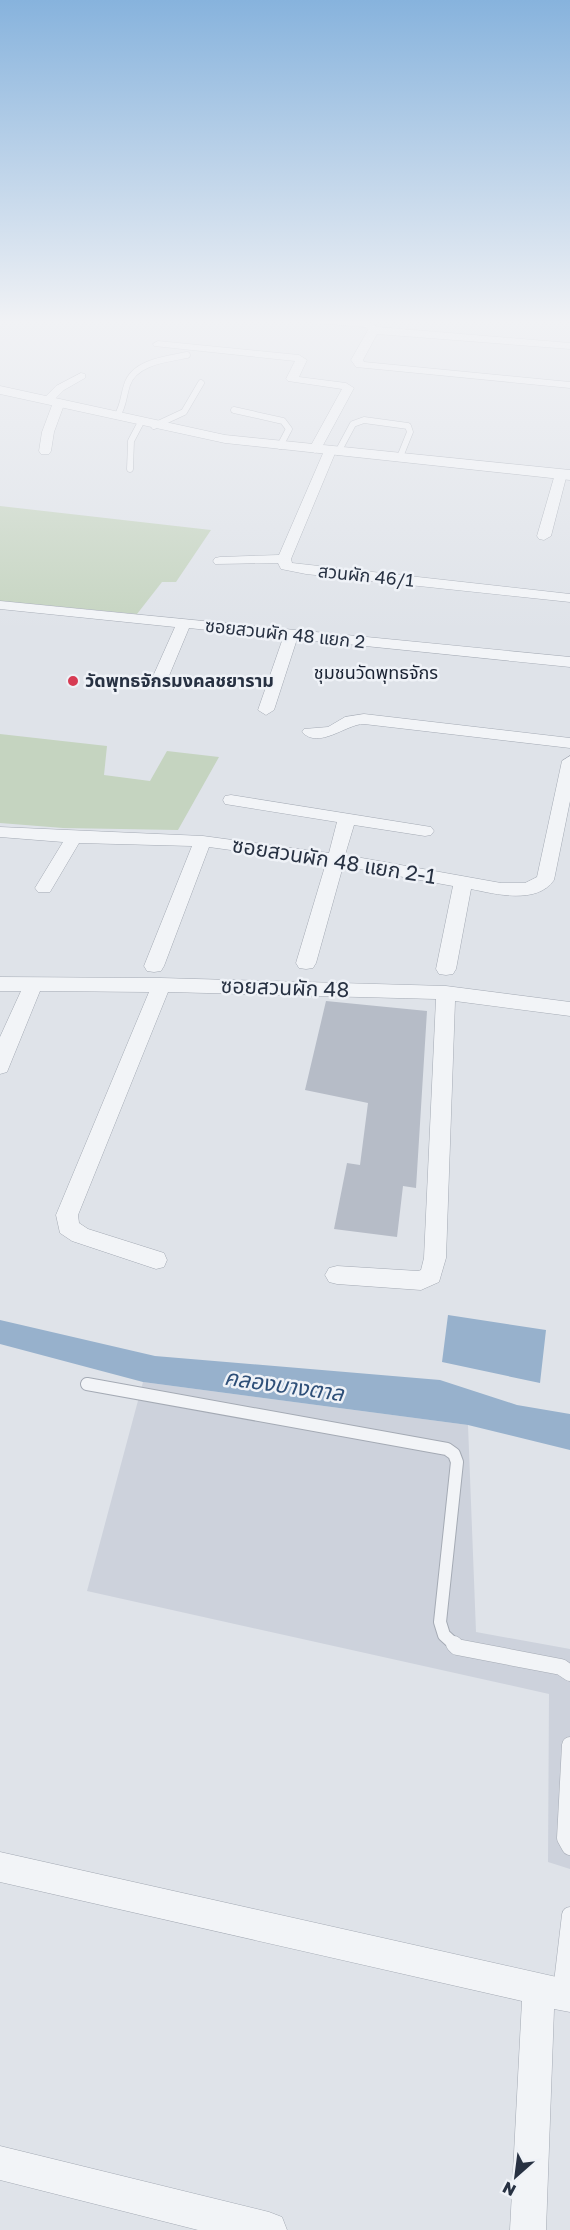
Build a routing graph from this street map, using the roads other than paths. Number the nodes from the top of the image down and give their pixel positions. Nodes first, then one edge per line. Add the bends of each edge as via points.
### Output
1 (49, 423) edge
2 (144, 423) edge
3 (285, 423) edge
4 (337, 423) edge
5 (356, 423) edge
6 (386, 423) edge
7 (148, 424) junction
8 (280, 446) junction
9 (45, 451) dead end
10 (328, 451) junction
11 (400, 458) junction
12 (130, 469) dead end
13 (566, 475) edge
14 (544, 536) dead end
15 (284, 559) junction
16 (220, 561) dead end
17 (570, 598) edge
18 (0, 605) edge
19 (184, 624) junction
20 (291, 635) junction
21 (570, 662) edge
22 (158, 683) dead end
23 (266, 710) dead end
24 (310, 732) dead end
25 (570, 743) edge
26 (570, 761) edge
27 (231, 800) dead end
28 (347, 819) junction
29 (425, 831) dead end
30 (0, 832) edge
31 (74, 837) junction
32 (203, 841) junction
33 (335, 860) junction
34 (463, 882) junction
35 (44, 888) dead end
36 (306, 963) dead end
37 (446, 969) dead end
38 (157, 975) junction
39 (0, 984) edge
40 (33, 985) junction
41 (446, 993) junction
42 (570, 1008) edge
43 (0, 1066) edge
44 (156, 1260) dead end
45 (337, 1275) dead end
46 (87, 1384) dead end
47 (570, 1673) edge
48 (570, 1745) edge
49 (570, 1847) edge
50 (0, 1867) edge
51 (570, 1915) edge
52 (557, 1993) edge
53 (0, 2163) edge
54 (269, 2230) edge
55 (528, 2230) edge

1 - 9 street
2 - 7 street
3 - 8 lane via 289,429
4 - 10 street
5 - 10 lane
6 - 11 lane via 408,426 410,432
7 - 8 street
7 - 12 lane via 130,441
8 - 10 street
10 - 11 street
10 - 15 street
11 - 13 street
13 - 14 street
15 - 16 street
15 - 17 street, สวนผัก 46/1 via 286,566 306,570
18 - 19 street, ซอยสวนผัก 48 แยก 2
19 - 20 street, ซอยสวนผัก 48 แยก 2
19 - 22 street
20 - 21 street, ซอยสวนผัก 48 แยก 2
20 - 23 street
24 - 25 street via 328,732 346,720 364,719
26 - 34 street, ซอยสวนผัก 48 แยก 2-1 via 545,880 528,889
27 - 28 street
28 - 29 street
28 - 33 street
30 - 31 street, ซอยสวนผัก 48 แยก 2-1
31 - 32 street, ซอยสวนผัก 48 แยก 2-1
31 - 35 street
32 - 33 street, ซอยสวนผัก 48 แยก 2-1
32 - 38 street
33 - 34 street, ซอยสวนผัก 48 แยก 2-1
33 - 36 street
34 - 37 street
38 - 40 street, ซอยสวนผัก 48
38 - 41 street, ซอยสวนผัก 48
38 - 44 street via 67,1215 68,1227 80,1235
39 - 40 street, ซอยสวนผัก 48
40 - 43 street
41 - 42 street, ซอยสวนผัก 48
41 - 45 street via 435,1258 431,1275 421,1281
46 - 47 lane via 447,1449 457,1462 440,1622 444,1635 457,1647 561,1667
48 - 49 lane via 565,1838
50 - 52 street
51 - 52 lane
52 - 55 street
53 - 54 street

